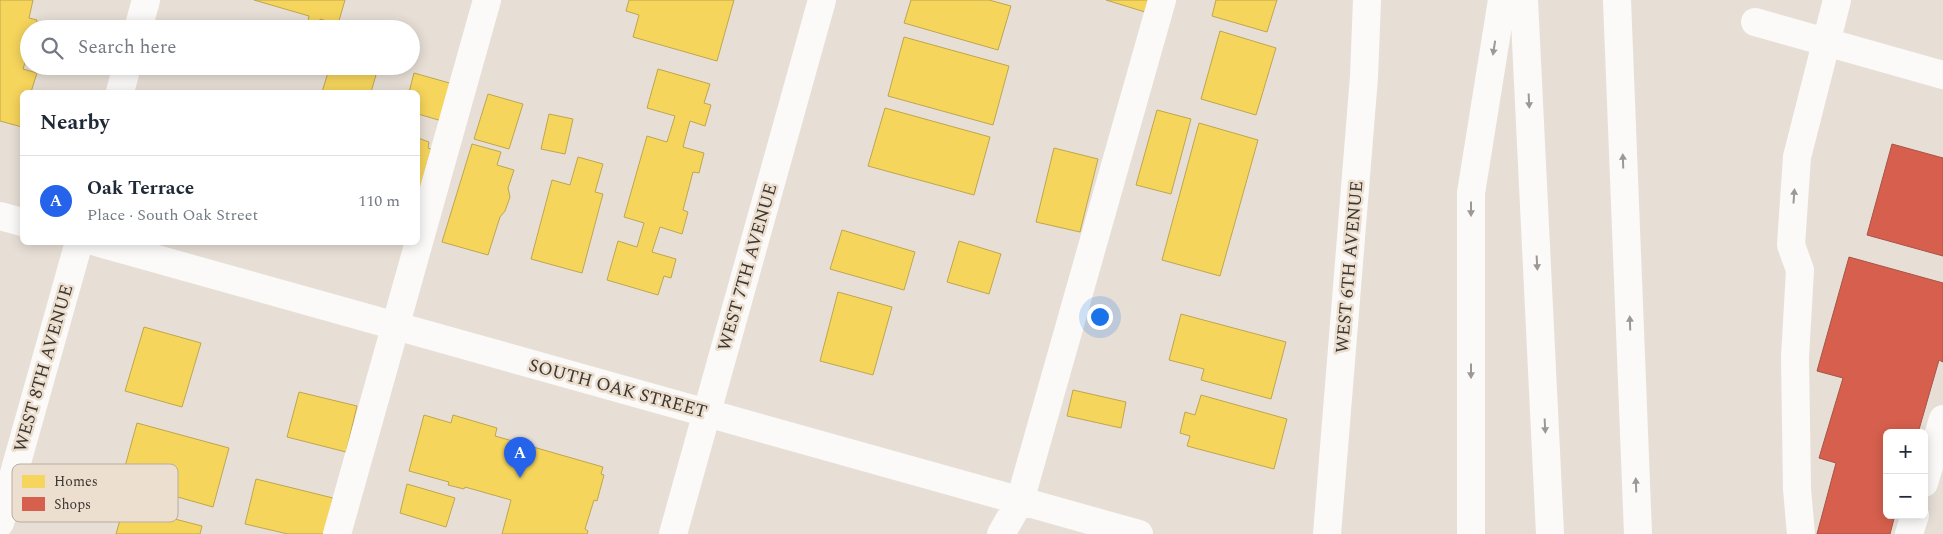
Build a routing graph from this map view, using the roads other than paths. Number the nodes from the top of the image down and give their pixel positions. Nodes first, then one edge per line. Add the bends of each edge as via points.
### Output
1 (146, 0) edge
2 (487, 0) edge
3 (822, 0) edge
4 (1162, 0) edge
5 (1367, 0) edge
6 (1502, 0) edge
7 (1524, 0) edge
8 (1616, 0) edge
9 (1837, 0) edge
10 (140, 20) edge
11 (1755, 22) dead end
12 (1826, 42) junction
13 (125, 75) edge
14 (1943, 75) edge
15 (121, 90) edge
16 (0, 216) edge
17 (20, 221) edge
18 (420, 236) edge
19 (78, 245) edge
20 (107, 245) edge
21 (417, 245) edge
22 (394, 327) junction
23 (706, 412) junction
24 (1943, 419) edge
25 (17, 464) edge
26 (1927, 474) edge
27 (12, 480) edge
28 (1020, 501) junction
29 (1914, 519) edge
30 (0, 523) edge
31 (337, 534) edge
32 (673, 534) edge
33 (1001, 534) edge
34 (1140, 534) edge
35 (1327, 534) edge
36 (1471, 534) edge
37 (1550, 534) edge
38 (1638, 534) edge
39 (1801, 534) edge
40 (1909, 534) edge

1 - 10 main road
2 - 18 main road
3 - 23 main road, WEST 7TH AVENUE
4 - 28 main road
5 - 35 main road, WEST 6TH AVENUE via 1364,77
6 -> 36 main road via 1471,193
7 -> 37 main road
38 -> 8 main road
9 - 12 main road
11 - 12 main road
12 - 14 main road
39 -> 12 main road via 1795,357 1800,270 1791,245 1797,156
13 - 15 main road
16 - 17 main road
19 - 25 main road, WEST 8TH AVENUE
20 - 22 main road, SOUTH OAK STREET
21 - 22 main road
22 - 23 main road, SOUTH OAK STREET
22 - 31 main road
23 - 28 main road, SOUTH OAK STREET
23 - 32 main road, WEST 7TH AVENUE
24 - 26 main road
27 - 30 main road, WEST 8TH AVENUE
28 - 33 main road
28 - 34 main road, SOUTH OAK STREET
29 - 40 main road

